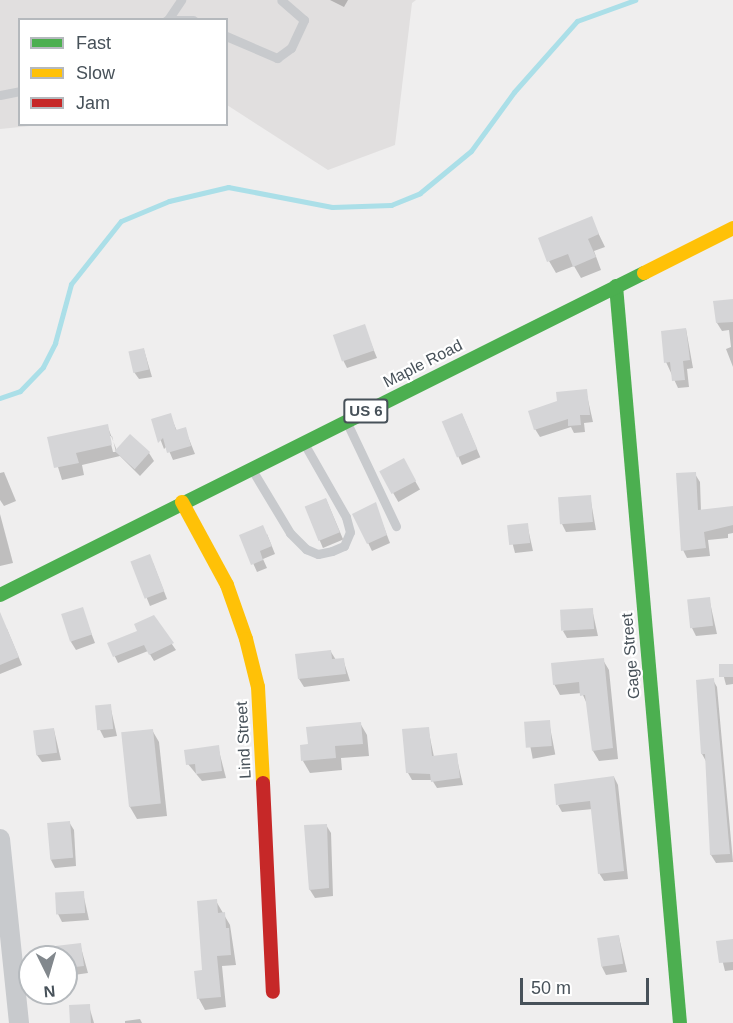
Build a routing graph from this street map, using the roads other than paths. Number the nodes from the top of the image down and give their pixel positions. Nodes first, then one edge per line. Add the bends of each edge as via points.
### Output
1 (182, 0) edge
2 (281, 0) edge
3 (169, 18) edge
4 (228, 37) edge
5 (18, 91) edge
6 (0, 95) edge
7 (733, 228) edge
8 (616, 286) junction
9 (346, 421) junction
10 (303, 442) junction
11 (251, 468) junction
12 (182, 502) junction
13 (396, 526) dead end
14 (0, 595) edge
15 (0, 839) edge
16 (273, 992) dead end
17 (18, 1023) edge
18 (680, 1023) edge

1 - 3 lane
2 - 4 lane via 304,20 291,48 277,58
5 - 6 lane
7 - 8 street, Maple Road / US 6
8 - 9 street, Maple Road / US 6
8 - 18 street, Gage Street
9 - 10 street, Maple Road / US 6
9 - 13 lane
10 - 11 street, Maple Road / US 6
10 - 11 lane via 346,517 350,531 344,546 318,554 306,549 290,533
11 - 12 street, Maple Road / US 6
12 - 14 street, Maple Road / US 6
12 - 16 street, Lind Street via 227,585 258,687
15 - 17 street

